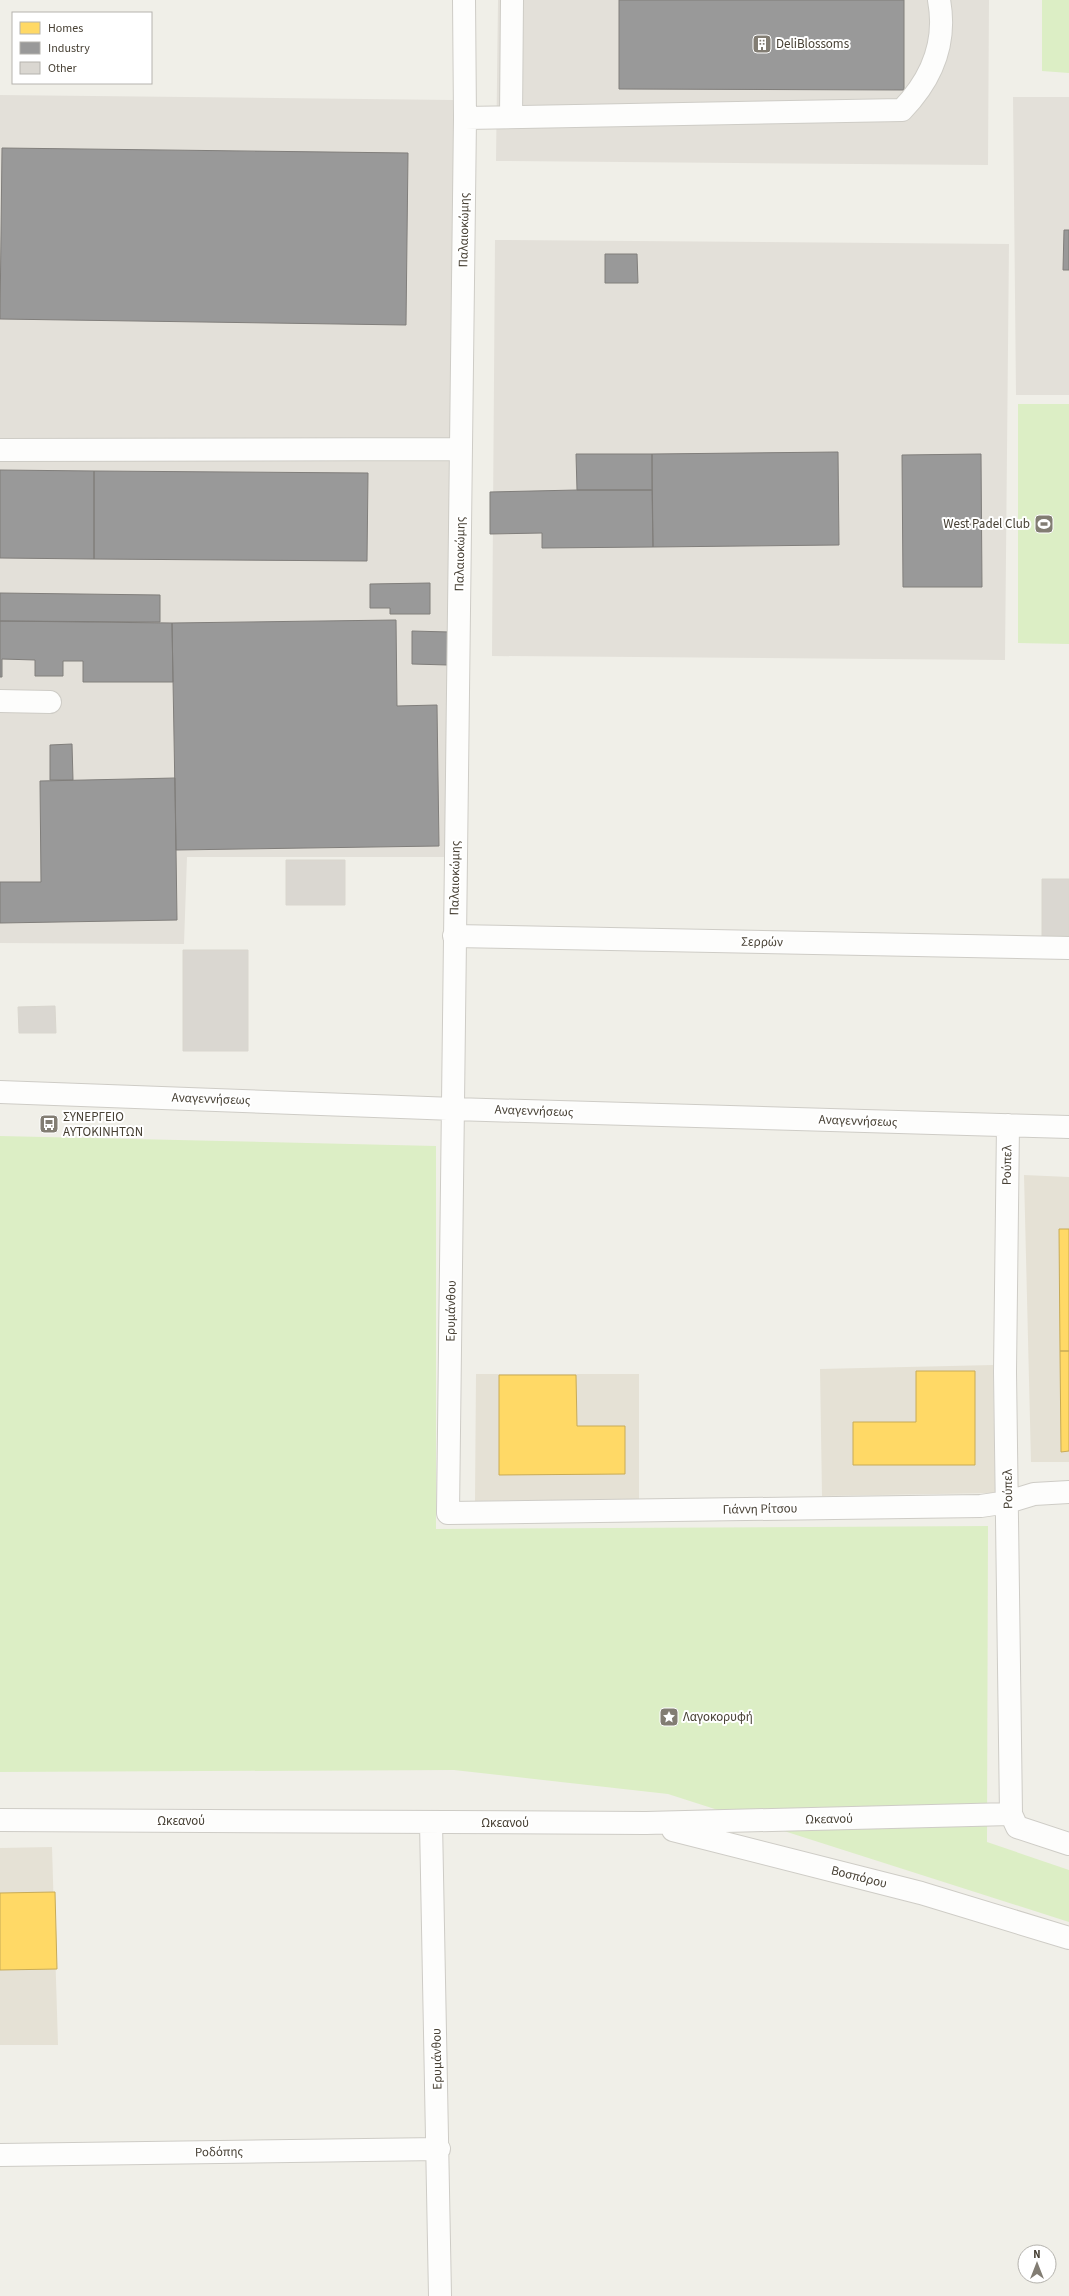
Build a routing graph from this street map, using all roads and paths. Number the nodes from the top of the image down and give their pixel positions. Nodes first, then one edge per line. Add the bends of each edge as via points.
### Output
1 (464, 0) edge
2 (512, 0) edge
3 (939, 0) edge
4 (511, 117) junction
5 (465, 118) junction
6 (0, 450) edge
7 (461, 450) junction
8 (0, 701) edge
9 (50, 702) dead end
10 (454, 936) junction
11 (1069, 948) edge
12 (0, 1092) edge
13 (454, 1109) junction
14 (1008, 1125) junction
15 (1069, 1127) edge
16 (1069, 1492) edge
17 (1008, 1502) junction
18 (448, 1513) joint
19 (1011, 1814) junction
20 (0, 1820) edge
21 (431, 1822) junction
22 (646, 1824) junction
23 (1069, 1844) edge
24 (1069, 1938) edge
25 (438, 2149) junction
26 (0, 2155) edge
27 (440, 2296) edge

1 - 5 street, Παλαιοκώμης
2 - 4 street
3 - 4 street via 941,33 937,55 929,76 902,110
4 - 5 street
5 - 7 street, Παλαιοκώμης
6 - 7 street
7 - 10 street, Παλαιοκώμης
8 - 9 street
10 - 11 street, Σερρών
10 - 13 street, Παλαιοκώμης
12 - 13 street, Αναγεννήσεως
13 - 14 street, Αναγεννήσεως
13 - 18 street, Ερυμάνθου
14 - 15 street, Αναγεννήσεως
14 - 17 street, Ρούπελ via 1005,1372
16 - 17 street, Γιάννη Ρίτσου via 1034,1494
17 - 18 street, Γιάννη Ρίτσου via 981,1506
17 - 19 street, Ρούπελ
19 - 22 street, Ωκεανού
19 - 23 street via 1017,1827
20 - 21 street, Ωκεανού
21 - 22 street, Ωκεανού
21 - 25 street, Ερυμάνθου
22 - 24 street, Βοσπόρου via 921,1893
25 - 26 street, Ροδόπης
25 - 27 street, Ερυμάνθου

